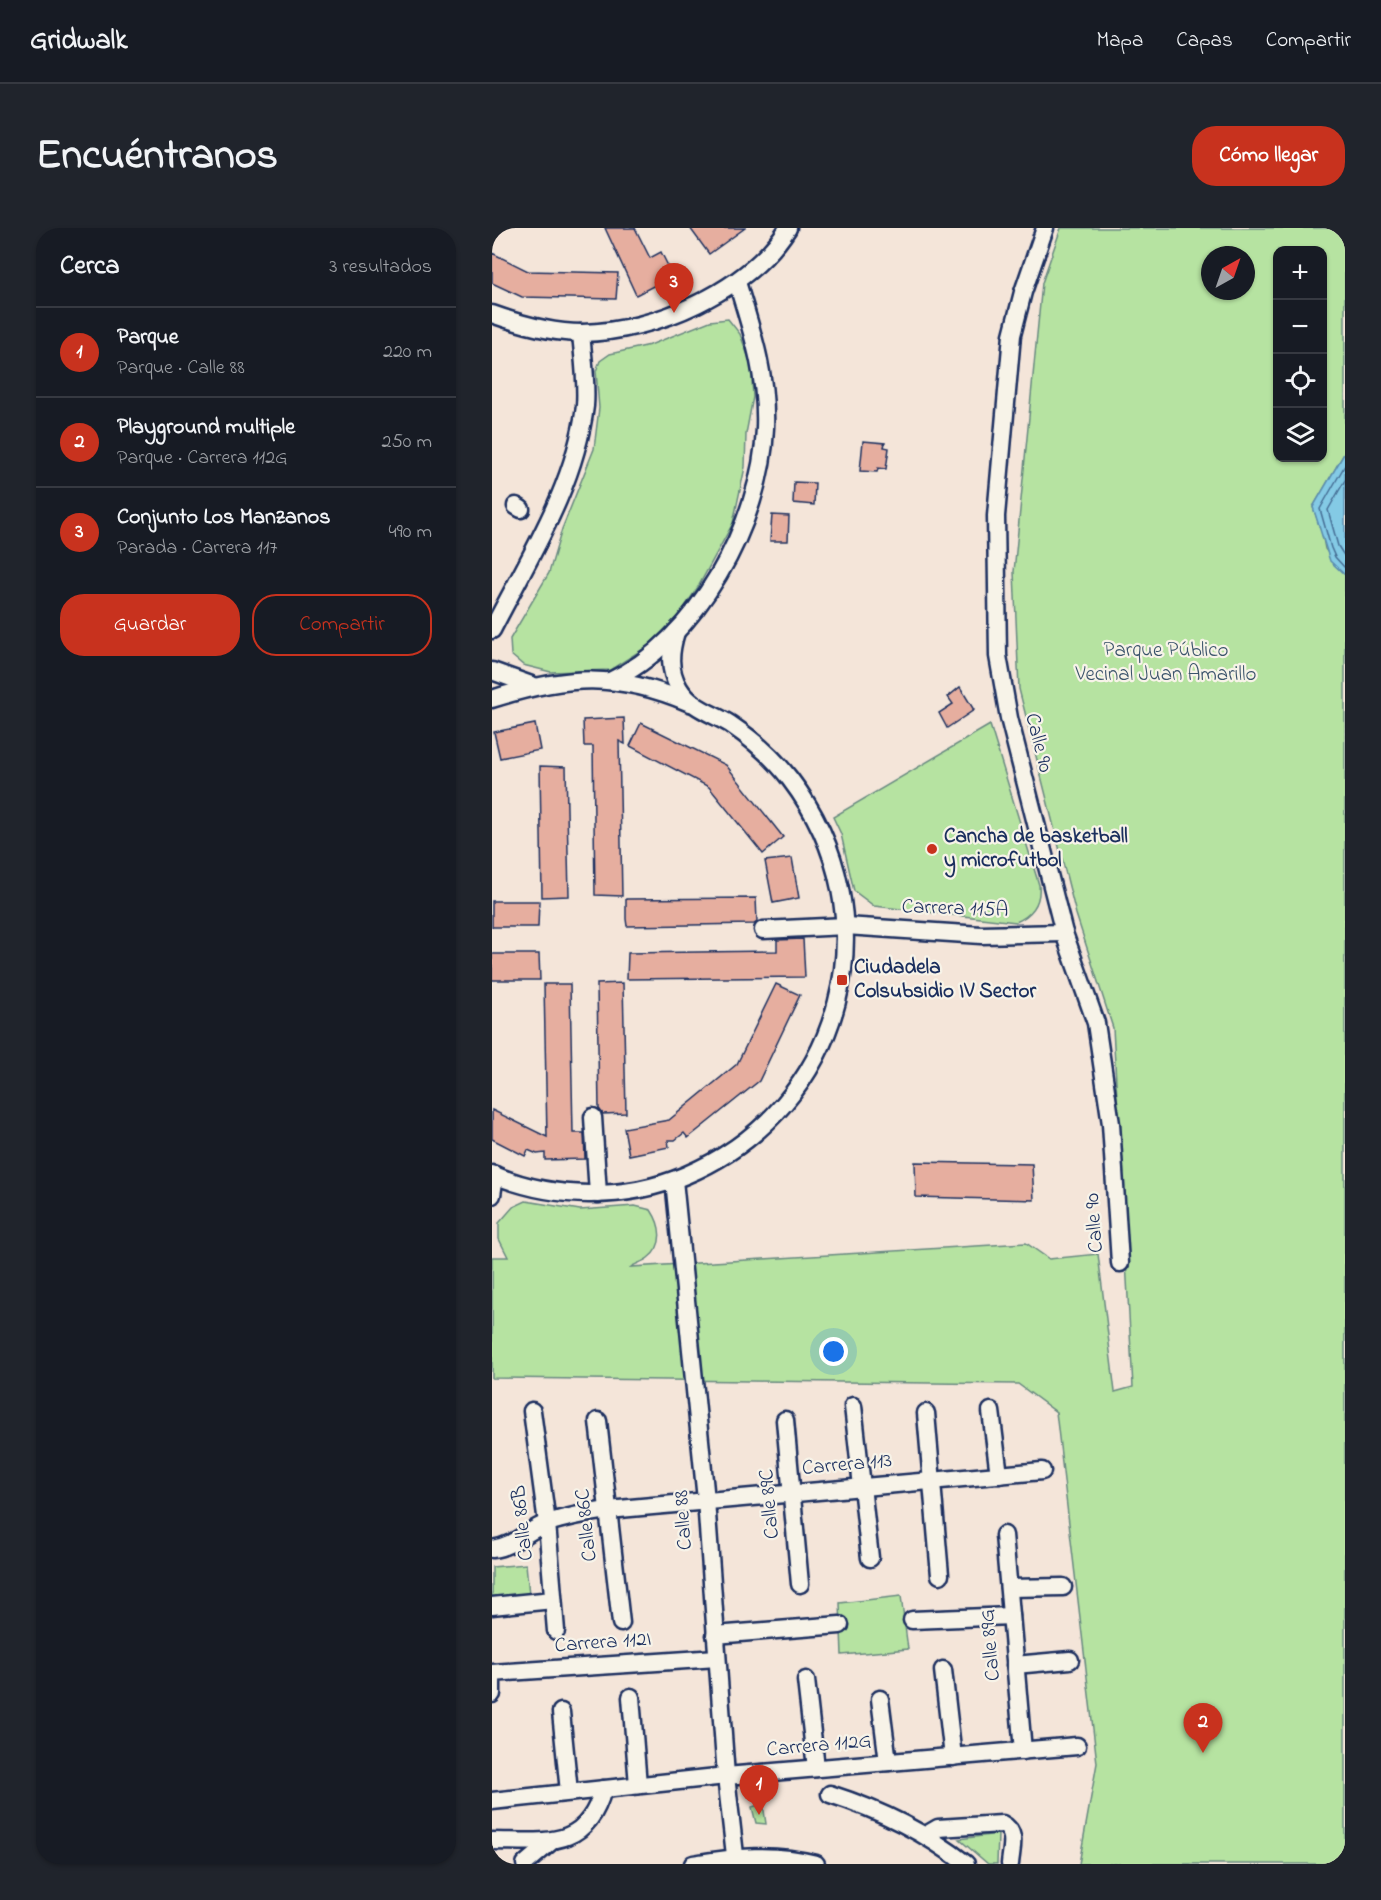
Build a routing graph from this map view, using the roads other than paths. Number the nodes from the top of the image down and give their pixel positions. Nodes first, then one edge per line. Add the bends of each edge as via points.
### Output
1 (788, 228) edge
2 (1045, 228) edge
3 (736, 282) junction
4 (492, 314) edge
5 (581, 333) junction
6 (492, 630) edge
7 (676, 632) junction
8 (492, 671) edge
9 (610, 681) junction
10 (534, 686) junction
11 (492, 699) edge
12 (694, 705) junction
13 (846, 926) junction
14 (763, 930) dead end
15 (1064, 933) junction
16 (593, 1117) dead end
17 (494, 1174) edge
18 (674, 1180) junction
19 (598, 1194) junction
20 (492, 1195) edge
21 (1120, 1263) dead end
22 (853, 1406) dead end
23 (532, 1411) dead end
24 (991, 1411) dead end
25 (926, 1413) dead end
26 (785, 1419) dead end
27 (598, 1421) dead end
28 (1042, 1471) dead end
29 (999, 1475) junction
30 (932, 1481) junction
31 (862, 1487) junction
32 (792, 1493) junction
33 (706, 1500) junction
34 (608, 1510) junction
35 (547, 1524) junction
36 (1004, 1535) dead end
37 (492, 1549) edge
38 (870, 1557) dead end
39 (940, 1575) dead end
40 (800, 1584) dead end
41 (1063, 1587) dead end
42 (1009, 1588) junction
43 (553, 1600) junction
44 (492, 1606) edge
45 (1011, 1616) junction
46 (912, 1620) dead end
47 (621, 1623) dead end
48 (840, 1625) dead end
49 (556, 1631) dead end
50 (715, 1635) junction
51 (717, 1658) junction
52 (1070, 1660) dead end
53 (1015, 1665) junction
54 (943, 1670) dead end
55 (492, 1673) edge
56 (806, 1680) dead end
57 (492, 1694) edge
58 (631, 1697) dead end
59 (880, 1699) dead end
60 (561, 1712) dead end
61 (1077, 1746) dead end
62 (1023, 1750) junction
63 (953, 1757) junction
64 (888, 1762) junction
65 (816, 1768) junction
66 (726, 1776) junction
67 (638, 1785) junction
68 (603, 1789) junction
69 (569, 1792) junction
70 (830, 1794) dead end
71 (492, 1800) edge
72 (926, 1836) junction
73 (492, 1841) edge
74 (552, 1841) junction
75 (736, 1860) edge
76 (525, 1864) edge
77 (693, 1864) edge
78 (816, 1864) edge
79 (966, 1864) edge
80 (1010, 1864) edge

1 - 3 street
2 - 15 street, Calle 90 via 1012,335 996,516 996,592 998,656 1009,718
3 - 5 street via 698,304 660,319
3 - 7 street via 760,354 765,429 759,465 752,503 722,572
4 - 5 street via 525,326
5 - 6 street via 585,404 578,446 566,482
7 - 9 street via 646,661
7 - 12 street via 670,651 672,671 680,690
8 - 10 street
9 - 10 street via 576,680
9 - 12 street via 648,688
10 - 11 street
12 - 13 street via 761,748 806,802 829,847
13 - 14 street, Carrera 115A
13 - 15 street, Carrera 115A via 981,934
13 - 18 street via 838,1001 802,1082 759,1131 704,1167
15 - 21 street, Calle 90 via 1096,1023 1111,1124
16 - 19 street
17 - 19 street via 563,1193
17 - 20 street
18 - 19 street
18 - 33 street, Calle 88
22 - 31 street
23 - 35 street, Calle 86B
24 - 29 street
25 - 30 street
26 - 32 street, Calle 89C
27 - 34 street, Calle 86C
28 - 29 street, Carrera 113
29 - 30 street, Carrera 113
30 - 31 street, Carrera 113
30 - 39 street
31 - 32 street, Carrera 113
31 - 38 street
32 - 33 street, Carrera 113
32 - 40 street, Calle 89C
33 - 34 street, Carrera 113
33 - 50 street, Calle 88
34 - 35 street, Carrera 113
34 - 47 street, Calle 86C
35 - 37 street, Carrera 113 via 510,1545
35 - 43 street, Calle 86B
36 - 42 street, Calle 89G
41 - 42 street
42 - 45 street, Calle 89G
43 - 44 street
43 - 49 street, Calle 86B
45 - 46 street
45 - 53 street, Calle 89G
48 - 50 street
50 - 51 street, Calle 88
51 - 55 street, Carrera 112I
51 - 66 street, Calle 88
52 - 53 street
53 - 62 street, Calle 89G
54 - 63 street
55 - 57 street
56 - 65 street
58 - 67 street
59 - 64 street
60 - 69 street
61 - 62 street, Carrera 112G
62 - 63 street, Carrera 112G
63 - 64 street, Carrera 112G
64 - 65 street, Carrera 112G
65 - 66 street, Carrera 112G
66 - 67 street, Carrera 112G
66 - 75 street, Calle 88
67 - 68 street, Carrera 112G
68 - 69 street, Carrera 112G
68 - 74 street via 594,1817 582,1828
69 - 71 street, Carrera 112G
70 - 72 street via 895,1818
72 - 79 street
72 - 80 street via 938,1828 1002,1824 1010,1827 1013,1834
73 - 74 street
74 - 76 street
75 - 77 street
75 - 78 street via 798,1859

